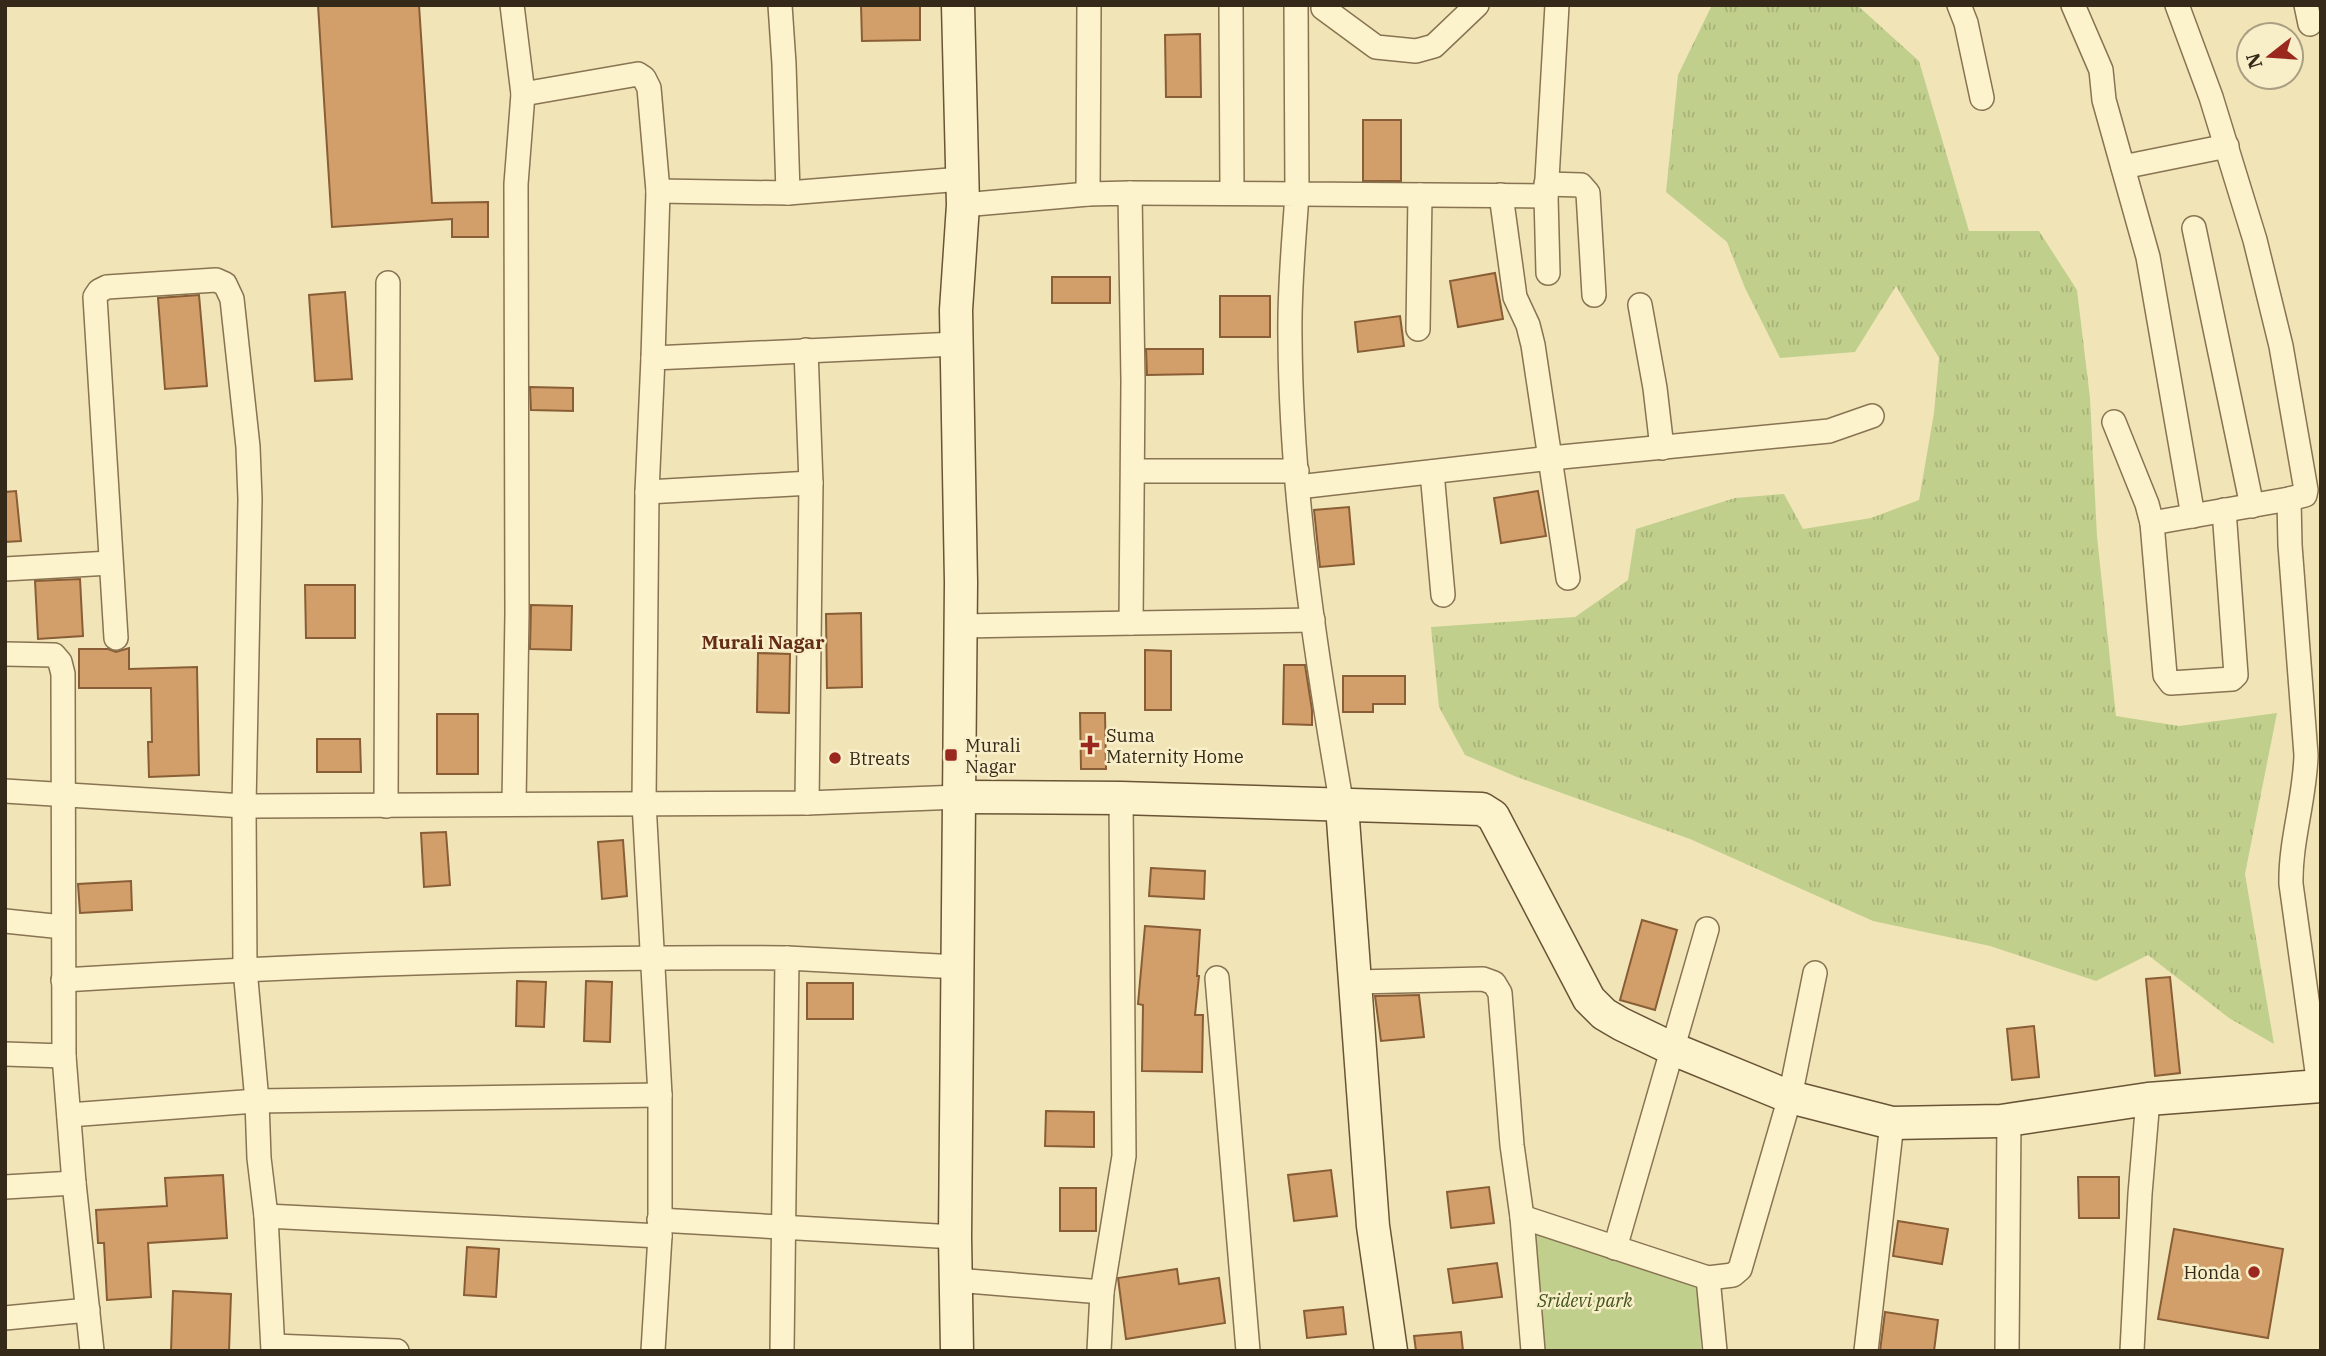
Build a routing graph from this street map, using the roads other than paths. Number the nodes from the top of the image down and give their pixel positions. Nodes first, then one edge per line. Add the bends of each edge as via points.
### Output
1 (513, 5) edge
2 (780, 5) edge
3 (958, 5) edge
4 (1089, 5) edge
5 (1231, 5) edge
6 (1477, 5) edge
7 (1558, 5) edge
8 (1959, 5) edge
9 (2073, 5) edge
10 (2177, 5) edge
11 (1324, 7) edge
12 (1296, 9) edge
13 (523, 94) junction
14 (1982, 98) dead end
15 (2227, 146) junction
16 (2123, 167) junction
17 (1546, 190) junction
18 (658, 191) junction
19 (962, 192) junction
20 (1232, 192) junction
21 (788, 193) junction
22 (1130, 193) junction
23 (1087, 194) junction
24 (1297, 194) junction
25 (1420, 195) junction
26 (1501, 195) junction
27 (2194, 228) dead end
28 (1548, 273) dead end
29 (388, 283) dead end
30 (1594, 295) dead end
31 (1640, 305) dead end
32 (1418, 329) dead end
33 (956, 344) junction
34 (806, 350) junction
35 (653, 358) junction
36 (1872, 416) dead end
37 (2114, 422) dead end
38 (1662, 448) junction
39 (1551, 458) junction
40 (1133, 471) junction
41 (1432, 472) junction
42 (1297, 479) junction
43 (811, 483) junction
44 (647, 492) junction
45 (2289, 499) junction
46 (2252, 506) junction
47 (2224, 510) junction
48 (2193, 516) junction
49 (2152, 523) junction
50 (110, 563) junction
51 (5, 569) edge
52 (1568, 578) dead end
53 (1443, 595) dead end
54 (1313, 620) junction
55 (1131, 623) junction
56 (961, 626) junction
57 (116, 638) dead end
58 (5, 654) edge
59 (5, 791) edge
60 (62, 795) junction
61 (959, 797) junction
62 (1121, 797) junction
63 (514, 803) junction
64 (644, 803) junction
65 (807, 803) junction
66 (244, 806) junction
67 (386, 806) junction
68 (1342, 806) junction
69 (5, 921) edge
70 (63, 927) junction
71 (1707, 929) dead end
72 (654, 957) junction
73 (787, 958) junction
74 (958, 967) junction
75 (245, 969) junction
76 (1815, 973) dead end
77 (1217, 978) dead end
78 (63, 980) junction
79 (1356, 982) junction
80 (1673, 1049) junction
81 (5, 1054) edge
82 (64, 1056) junction
83 (2320, 1086) edge
84 (660, 1095) junction
85 (1790, 1097) junction
86 (2148, 1099) junction
87 (257, 1101) junction
88 (69, 1115) junction
89 (2009, 1120) junction
90 (1892, 1123) junction
91 (74, 1183) junction
92 (5, 1187) edge
93 (266, 1216) junction
94 (1522, 1217) junction
95 (783, 1227) junction
96 (660, 1228) junction
97 (956, 1237) junction
98 (1615, 1248) junction
99 (1708, 1278) junction
100 (956, 1280) junction
101 (1102, 1292) junction
102 (88, 1310) junction
103 (5, 1318) edge
104 (273, 1348) edge
105 (92, 1351) edge
106 (397, 1351) edge
107 (653, 1351) edge
108 (782, 1351) edge
109 (957, 1351) edge
110 (1099, 1351) edge
111 (1248, 1351) edge
112 (1391, 1351) edge
113 (1533, 1351) edge
114 (1715, 1351) edge
115 (1866, 1351) edge
116 (2007, 1351) edge
117 (2132, 1351) edge

1 - 13 street
2 - 21 street
3 - 19 street
4 - 23 street
5 - 20 street
6 - 11 street via 1434,46 1416,51 1376,47
7 - 17 street
8 - 14 street
9 - 16 street via 2101,70 2104,100
10 - 15 street
11 - 12 street
12 - 24 street
13 - 18 street via 638,74 644,78 649,88
13 - 63 street via 516,184
15 - 16 street
15 - 45 street via 2281,346 2306,490 2305,495
16 - 48 street via 2148,257
17 - 26 street
17 - 28 street
17 - 30 street via 1581,184 1588,193
18 - 21 street
18 - 35 street
19 - 21 street
19 - 23 street
19 - 33 street
20 - 22 street
20 - 24 street
22 - 23 street
22 - 40 street
24 - 25 street
24 - 42 street via 1290,336
25 - 26 street
25 - 32 street
26 - 39 street via 1515,297 1533,345
27 - 46 street
29 - 67 street
31 - 38 street
33 - 34 street
33 - 56 street
34 - 35 street
34 - 43 street
35 - 44 street
36 - 38 street via 1829,431
37 - 49 street
38 - 39 street
39 - 41 street
39 - 52 street
40 - 42 street
40 - 55 street
41 - 42 street
41 - 53 street
42 - 54 street
43 - 44 street
43 - 65 street
44 - 64 street
45 - 46 street
45 - 83 street via 2306,755 2306,782 2290,859 2291,884
46 - 47 street
47 - 48 street
47 - 49 street via 2236,668 2232,679 2176,684 2167,680
48 - 49 street
50 - 51 street
50 - 57 street
50 - 66 street via 95,297 107,287 216,280 225,284 232,299 248,447
54 - 55 street
54 - 68 street
55 - 56 street
56 - 61 street
58 - 60 street via 54,655 60,662
59 - 60 street
60 - 66 street
60 - 70 street
61 - 62 street
61 - 65 street
61 - 74 street
62 - 68 street
62 - 101 street via 1124,1156
63 - 64 street
63 - 67 street
64 - 65 street
64 - 72 street
66 - 67 street
66 - 75 street
68 - 79 street
68 - 80 street via 1468,807 1493,816 1589,999 1604,1014
69 - 70 street
70 - 78 street
71 - 80 street
72 - 73 street
72 - 75 street
72 - 84 street
73 - 74 street
73 - 95 street
74 - 97 street
75 - 78 street
75 - 87 street
76 - 85 street
77 - 111 street
78 - 82 street
79 - 94 street via 1494,982 1500,993
79 - 112 street via 1373,1226
80 - 85 street
80 - 98 street
81 - 82 street
82 - 88 street
83 - 86 street
84 - 87 street
84 - 96 street
85 - 90 street
85 - 99 street via 1740,1269 1733,1275
86 - 89 street
86 - 117 street
87 - 88 street
87 - 93 street
88 - 91 street
89 - 90 street
89 - 116 street
90 - 115 street
91 - 92 street
91 - 102 street
93 - 96 street
93 - 104 street
94 - 98 street
94 - 113 street
95 - 96 street
95 - 97 street
95 - 108 street
96 - 107 street
97 - 100 street
98 - 99 street
99 - 114 street
100 - 101 street
100 - 109 street
101 - 110 street
102 - 103 street
102 - 105 street
104 - 106 street

